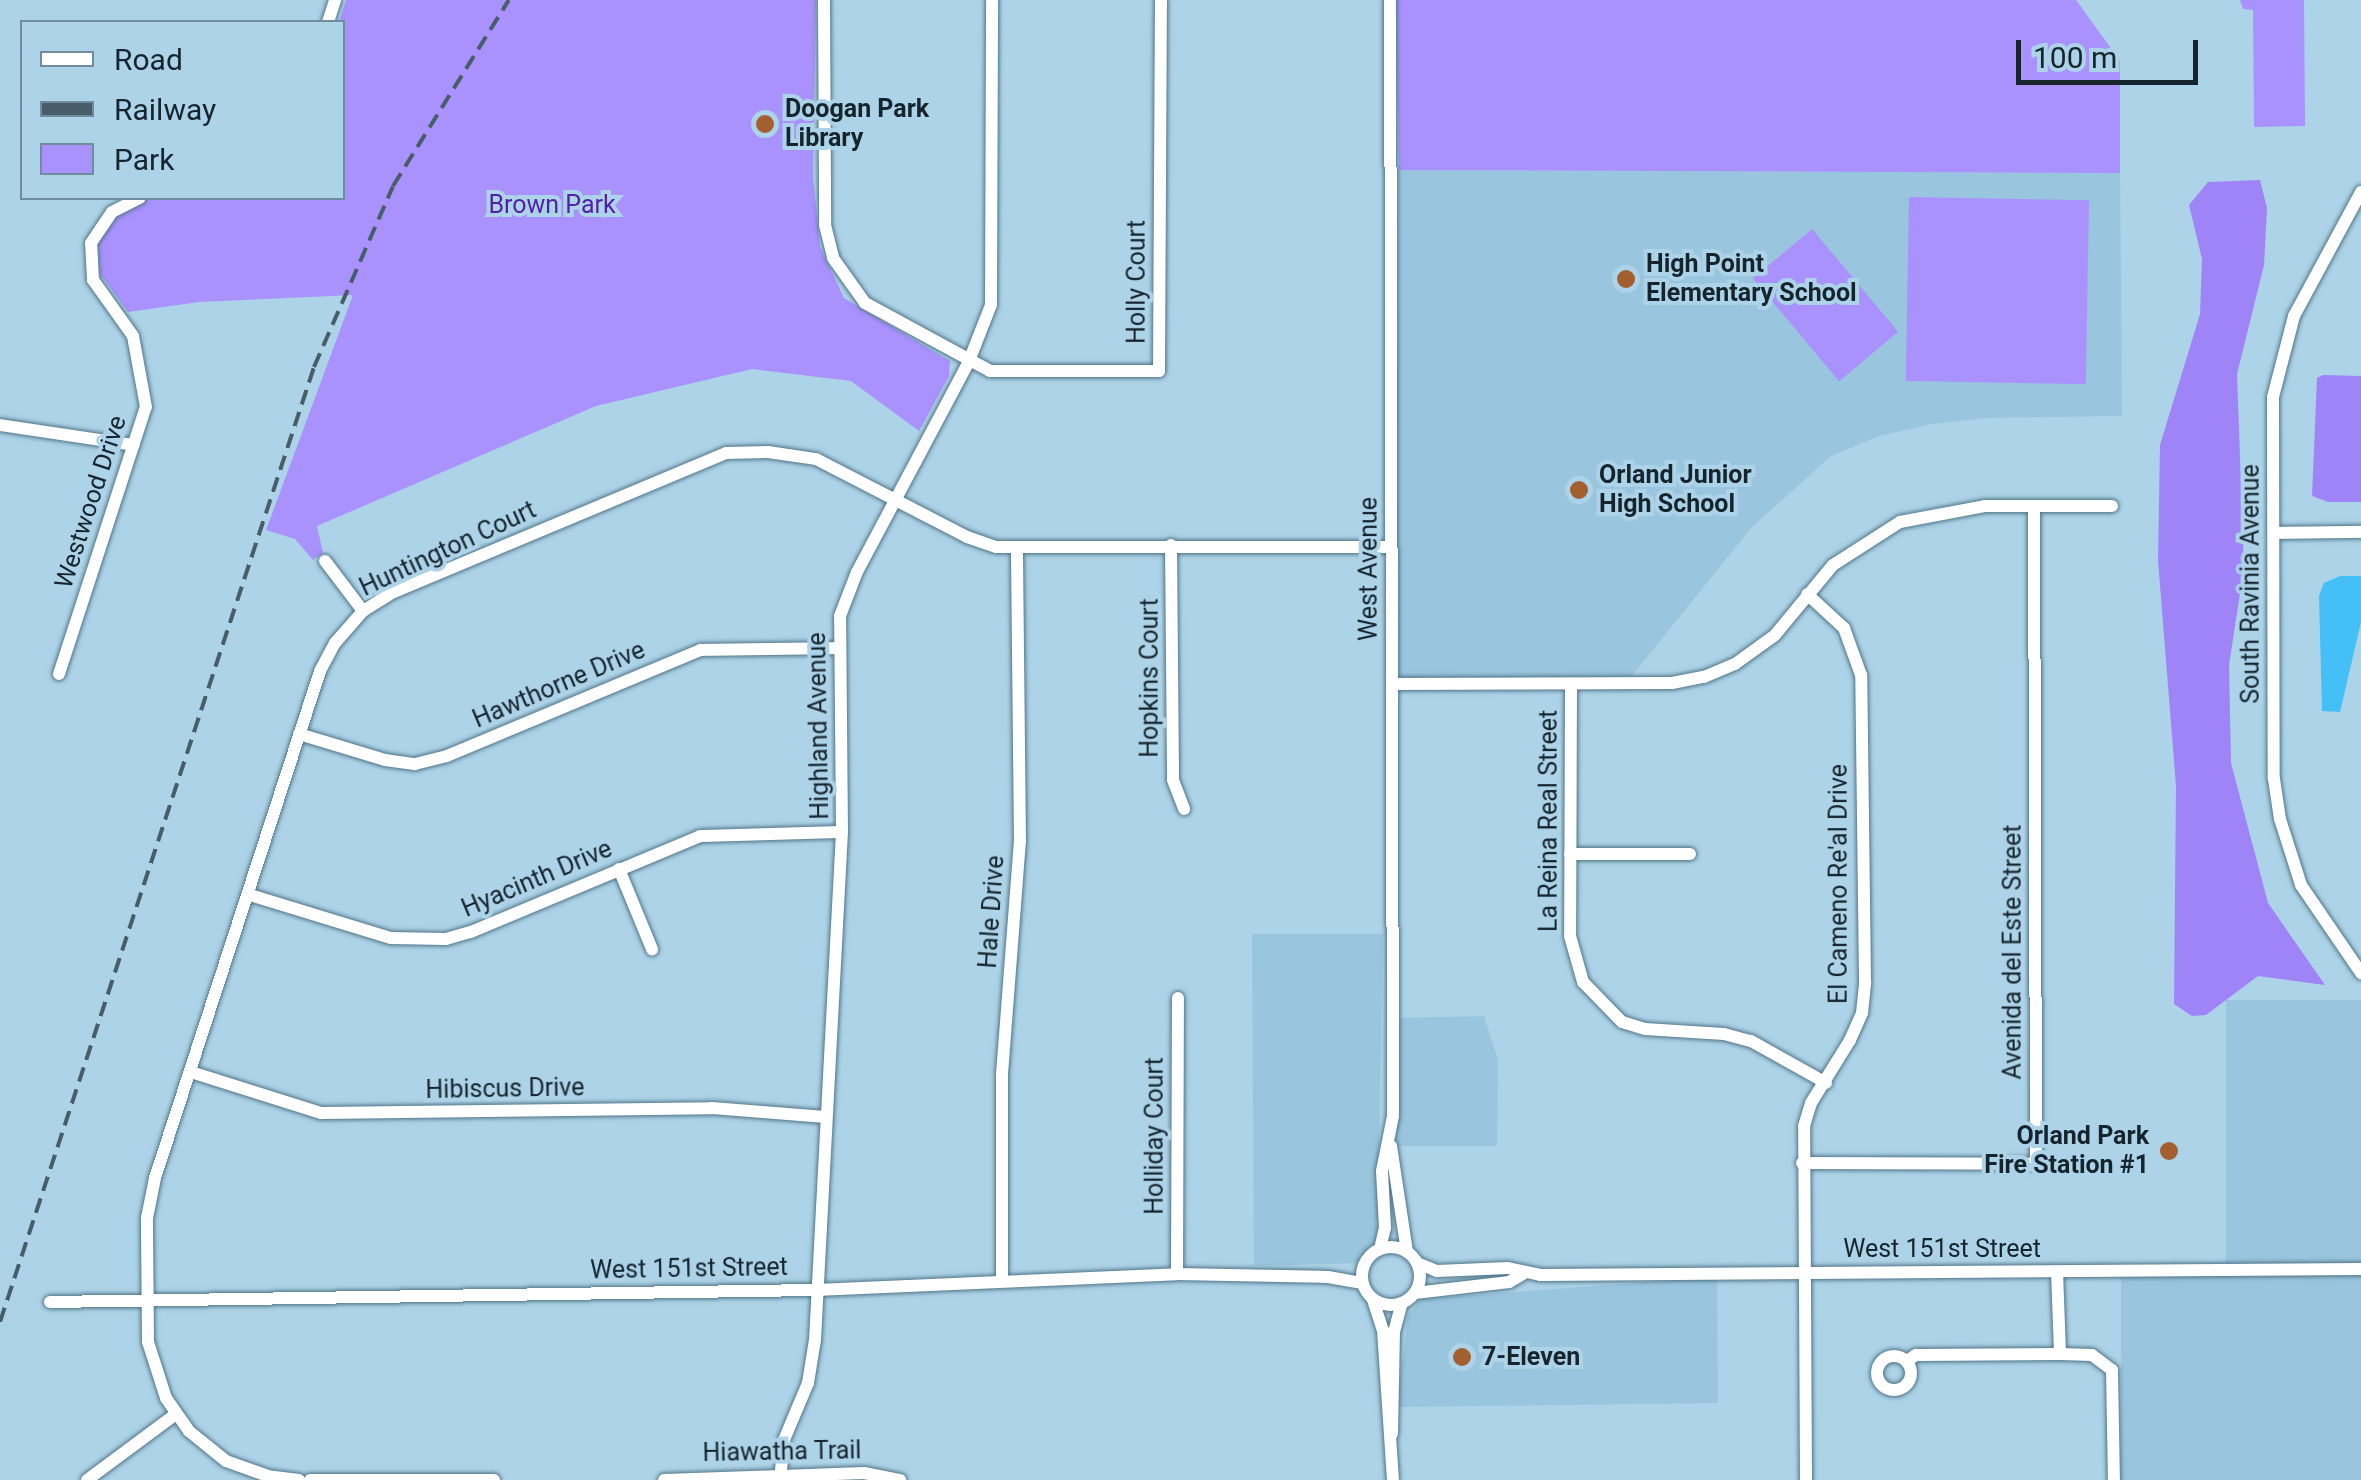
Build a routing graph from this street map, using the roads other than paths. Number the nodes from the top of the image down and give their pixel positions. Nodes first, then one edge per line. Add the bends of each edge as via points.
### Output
1 (824, 0) edge
2 (992, 0) edge
3 (1161, 0) edge
4 (1390, 0) edge
5 (2361, 192) edge
6 (136, 200) edge
7 (968, 361) junction
8 (0, 425) edge
9 (134, 445) junction
10 (894, 500) junction
11 (2034, 506) junction
12 (2112, 506) dead end
13 (2361, 532) edge
14 (2274, 533) junction
15 (1172, 545) junction
16 (1391, 546) junction
17 (1017, 547) junction
18 (324, 561) dead end
19 (1807, 594) junction
20 (364, 611) junction
21 (839, 648) junction
22 (59, 674) dead end
23 (1392, 684) junction
24 (1571, 684) junction
25 (300, 734) junction
26 (1184, 809) dead end
27 (842, 832) junction
28 (1570, 854) junction
29 (1690, 854) dead end
30 (620, 869) junction
31 (250, 895) junction
32 (652, 948) dead end
33 (2361, 974) edge
34 (1178, 998) dead end
35 (191, 1072) junction
36 (1826, 1083) junction
37 (826, 1116) junction
38 (1389, 1138) junction
39 (1802, 1163) junction
40 (1380, 1249) junction
41 (1407, 1252) junction
42 (1365, 1262) junction
43 (1417, 1264) junction
44 (2361, 1269) edge
45 (2057, 1271) junction
46 (1803, 1273) junction
47 (1176, 1274) junction
48 (1522, 1274) junction
49 (1328, 1276) junction
50 (1002, 1280) junction
51 (1362, 1284) junction
52 (816, 1290) junction
53 (1415, 1293) junction
54 (145, 1300) junction
55 (1373, 1300) junction
56 (50, 1302) dead end
57 (1402, 1303) junction
58 (2060, 1354) junction
59 (1907, 1360) dead end
60 (176, 1414) junction
61 (1391, 1441) junction
62 (780, 1478) edge
63 (87, 1480) edge
64 (299, 1480) edge
65 (310, 1480) edge
66 (494, 1480) edge
67 (664, 1480) edge
68 (900, 1480) edge
69 (1393, 1480) edge
70 (1806, 1480) edge
71 (2114, 1480) edge

1 - 7 street via 825,226 833,258 865,303
2 - 7 street, Highland Avenue via 991,305
3 - 7 street, Holly Court via 1158,371 990,371
4 - 16 street, West Avenue
5 - 14 street, South Ravinia Avenue via 2294,316 2281,355 2273,397
6 - 9 street, Westwood Drive via 112,212 91,243 93,280 133,336 146,406
7 - 10 street, Highland Avenue
8 - 9 street
9 - 22 street, Westwood Drive
10 - 17 street, Huntington Court via 982,544
10 - 20 street, Huntington Court via 816,459 726,454
10 - 21 street, Highland Avenue via 846,594
11 - 12 street
11 - 19 street via 1985,506 1900,522 1848,554
11 - 39 street, Avenida del Este Street via 2036,1164
13 - 14 street
14 - 33 street, South Ravinia Avenue via 2274,779 2280,819 2301,885
15 - 16 street, Huntington Court
15 - 17 street, Huntington Court
15 - 26 street, Hopkins Court via 1174,780
16 - 23 street, West Avenue
17 - 50 street, Hale Drive via 1020,842 1002,1074
18 - 20 street
19 - 24 street via 1775,635 1735,664 1704,676 1672,683
19 - 36 street, El Cameno Re'al Drive via 1844,628 1862,675 1865,982 1862,1013
20 - 25 street, Huntington Court via 335,643
21 - 25 street, Hawthorne Drive via 700,650 415,764
21 - 27 street, Highland Avenue
23 - 24 street
23 - 38 street, West Avenue
24 - 28 street, La Reina Real Street
25 - 31 street, Huntington Court
27 - 30 street, Hyacinth Drive via 700,836
27 - 37 street, Highland Avenue
28 - 29 street
28 - 36 street, La Reina Real Street via 1570,936 1575,962 1598,1002 1622,1022 1644,1029 1752,1041
30 - 31 street, Hyacinth Drive via 471,932 426,940 368,932
30 - 32 street
31 - 35 street, Huntington Court
34 - 47 street, Holliday Court
35 - 37 street, Hibiscus Drive via 321,1113 712,1108
35 - 54 street, Huntington Court via 150,1199
36 - 39 street, El Cameno Re'al Drive via 1804,1126
37 - 52 street, Highland Avenue
38 - 40 street, West Avenue
38 - 41 street, West Avenue
39 - 46 street, El Cameno Re'al Drive
40 - 41 street
40 - 42 street
41 - 43 street
42 - 49 street, West 151st Street
42 - 51 street
43 - 48 street, West 151st Street via 1437,1271 1508,1268
43 - 53 street
44 - 45 street, West 151st Street
45 - 46 street, West 151st Street
45 - 58 street
46 - 48 street, West 151st Street
46 - 70 street, El Cameno Re'al Drive
47 - 49 street, West 151st Street
47 - 50 street, West 151st Street
48 - 53 street, West 151st Street via 1509,1282
49 - 51 street, West 151st Street
50 - 52 street, West 151st Street
51 - 55 street
52 - 54 street, West 151st Street
52 - 62 street, Highland Avenue via 813,1360 784,1440
53 - 57 street
54 - 56 street, West 151st Street
54 - 60 street, Huntington Court via 150,1359
55 - 57 street
55 - 61 street via 1383,1330
57 - 61 street via 1394,1332
58 - 59 street via 1916,1354
58 - 71 street via 2092,1355 2112,1370
60 - 63 street
60 - 64 street, Huntington Court via 226,1461
61 - 69 street
62 - 67 street, Hiawatha Trail
62 - 68 street, Hiawatha Trail via 864,1473
65 - 66 street

